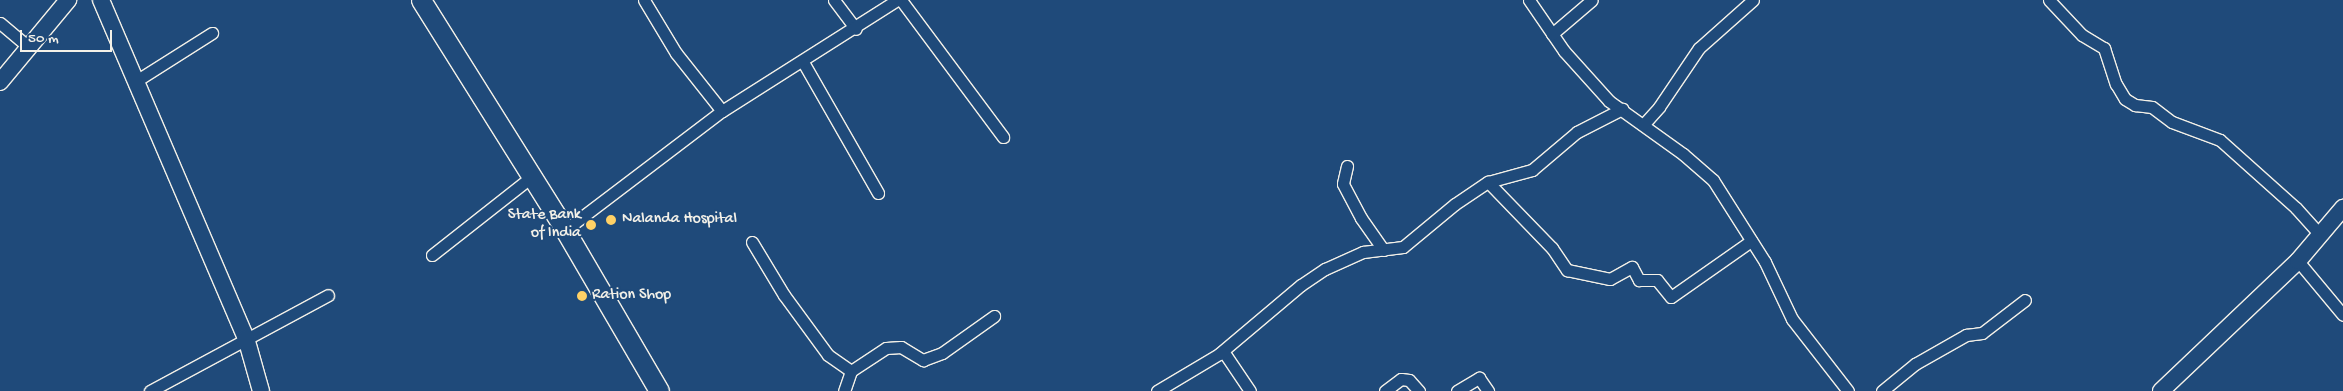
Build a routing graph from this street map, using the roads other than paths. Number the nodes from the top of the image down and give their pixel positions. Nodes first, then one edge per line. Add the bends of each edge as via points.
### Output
1 (68, 0) edge
2 (101, 0) edge
3 (421, 0) edge
4 (644, 0) edge
5 (834, 0) edge
6 (897, 0) edge
7 (901, 0) edge
8 (1528, 0) edge
9 (1592, 0) edge
10 (1753, 0) edge
11 (2049, 0) edge
12 (0, 23) edge
13 (856, 29) junction
14 (212, 33) dead end
15 (1552, 34) junction
16 (29, 47) junction
17 (803, 62) junction
18 (136, 81) junction
19 (0, 82) edge
20 (1622, 109) junction
21 (722, 111) junction
22 (1642, 125) junction
23 (1003, 137) dead end
24 (1347, 166) dead end
25 (531, 177) junction
26 (1488, 182) junction
27 (878, 193) dead end
28 (2343, 208) edge
29 (565, 230) junction
30 (2320, 235) junction
31 (1751, 241) junction
32 (752, 242) dead end
33 (1383, 250) junction
34 (432, 255) dead end
35 (2298, 261) junction
36 (328, 295) dead end
37 (2025, 300) dead end
38 (2343, 315) edge
39 (994, 316) dead end
40 (246, 338) junction
41 (1223, 351) junction
42 (851, 371) junction
43 (150, 391) edge
44 (261, 391) edge
45 (659, 391) edge
46 (844, 391) edge
47 (1157, 391) edge
48 (1250, 391) edge
49 (1385, 391) edge
50 (1419, 391) edge
51 (1457, 391) edge
52 (1488, 391) edge
53 (1848, 391) edge
54 (1882, 391) edge
55 (2161, 391) edge

1 - 16 main road
2 - 18 main road
3 - 25 main road
4 - 21 street via 676,53
5 - 13 street
6 - 13 street
7 - 23 street
8 - 15 street
9 - 15 street
10 - 22 street via 1699,48 1664,100
11 - 30 street via 2082,35 2104,48 2125,99 2135,105 2152,106 2172,122 2220,140 2296,208
12 - 16 street
13 - 17 street
14 - 18 street
15 - 20 street via 1609,101
16 - 19 main road
17 - 21 street
17 - 27 street
18 - 40 main road
20 - 22 street
20 - 26 street via 1577,132 1532,170
21 - 29 street
22 - 31 street via 1713,180
24 - 33 street via 1343,184
25 - 29 main road
25 - 34 street
26 - 31 street via 1552,248 1567,270 1610,279 1632,267 1639,280 1657,280 1672,297
26 - 33 street via 1454,204 1403,247
28 - 30 main road
29 - 45 main road
30 - 35 main road
31 - 53 street via 1782,293 1792,319
32 - 42 street via 784,295 828,355
33 - 41 street via 1345,258 1325,269 1301,285
35 - 38 street
35 - 55 main road
36 - 40 street
37 - 54 street via 1982,334 1966,334 1915,364
39 - 42 street via 942,353 924,360 901,347 886,348
40 - 43 street
40 - 44 main road
41 - 47 street
41 - 48 street
42 - 46 street
49 - 50 street via 1401,379 1409,380
51 - 52 street via 1479,378

